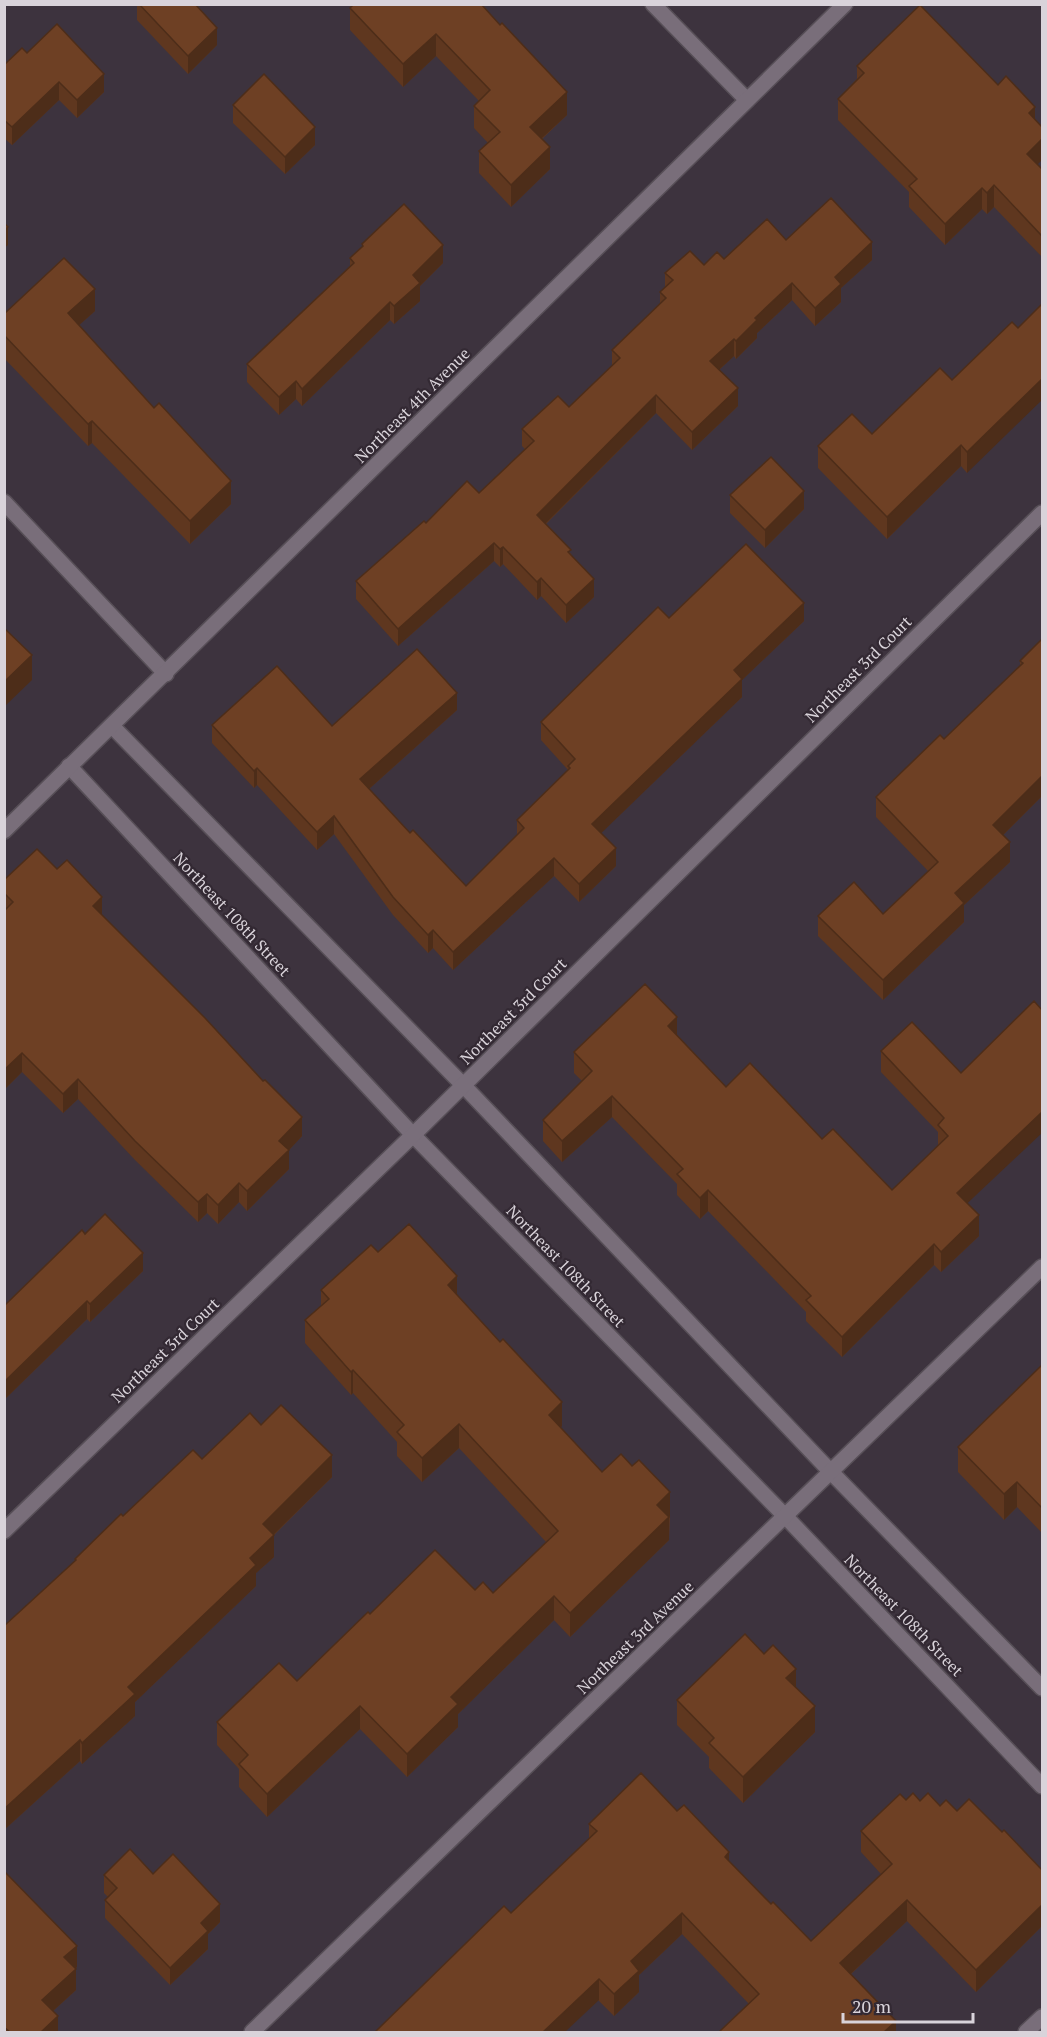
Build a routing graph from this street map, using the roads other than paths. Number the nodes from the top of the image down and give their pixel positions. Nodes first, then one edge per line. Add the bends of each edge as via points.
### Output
1 (653, 4) edge
2 (845, 4) edge
3 (747, 100) junction
4 (4, 502) edge
5 (1042, 513) edge
6 (166, 674) junction
7 (112, 726) junction
8 (69, 766) junction
9 (4, 831) edge
10 (463, 1085) junction
11 (413, 1135) junction
12 (1042, 1267) edge
13 (831, 1472) junction
14 (785, 1516) junction
15 (4, 1531) edge
16 (1042, 1688) edge
17 (1042, 1786) edge
18 (1042, 2017) edge
19 (252, 2032) edge
20 (1026, 2032) edge

1 - 3 street
2 - 3 street, Northeast 4th Avenue
3 - 6 street, Northeast 4th Avenue
4 - 6 street
5 - 10 street, Northeast 3rd Court
6 - 7 street, Northeast 4th Avenue
7 - 8 street, Northeast 4th Avenue
7 - 10 street
8 - 9 street, Northeast 4th Avenue
8 - 11 street, Northeast 108th Street
10 - 11 street, Northeast 3rd Court
10 - 13 street
11 - 14 street, Northeast 108th Street
11 - 15 street, Northeast 3rd Court
12 - 13 street, Northeast 3rd Avenue
13 - 14 street, Northeast 3rd Avenue
13 - 16 street
14 - 17 street, Northeast 108th Street
14 - 19 street, Northeast 3rd Avenue
18 - 20 street

